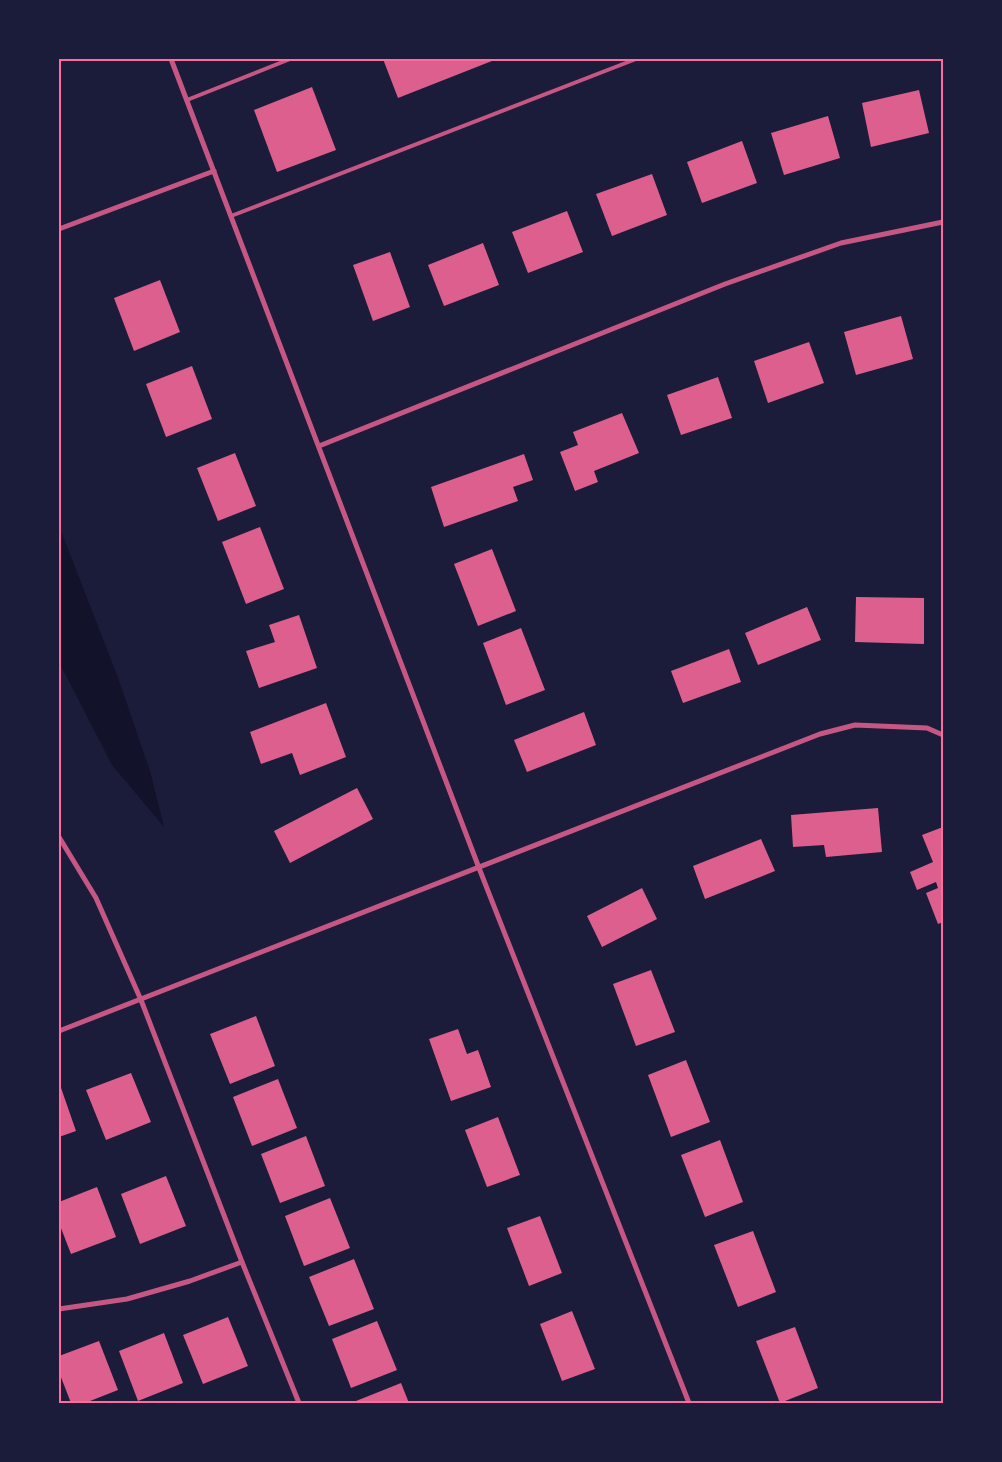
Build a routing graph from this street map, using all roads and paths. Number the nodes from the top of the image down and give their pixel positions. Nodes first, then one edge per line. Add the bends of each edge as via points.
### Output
1 (170, 59) edge
2 (290, 59) edge
3 (636, 59) edge
4 (186, 100) junction
5 (214, 171) junction
6 (231, 216) junction
7 (943, 222) edge
8 (59, 229) edge
9 (319, 446) junction
10 (943, 735) edge
11 (59, 837) edge
12 (478, 868) junction
13 (141, 1000) junction
14 (59, 1031) edge
15 (242, 1262) junction
16 (59, 1309) edge
17 (298, 1403) edge
18 (689, 1403) edge

1 - 4 street
2 - 4 lane
3 - 6 lane
4 - 5 street
5 - 6 street
5 - 8 street
6 - 9 street
7 - 9 street via 841,243 725,284
9 - 12 street
10 - 12 street via 927,728 855,726 820,734
11 - 13 street via 96,898
12 - 13 street
12 - 18 street
13 - 14 street
13 - 15 street
15 - 16 street via 126,1298
15 - 17 street

